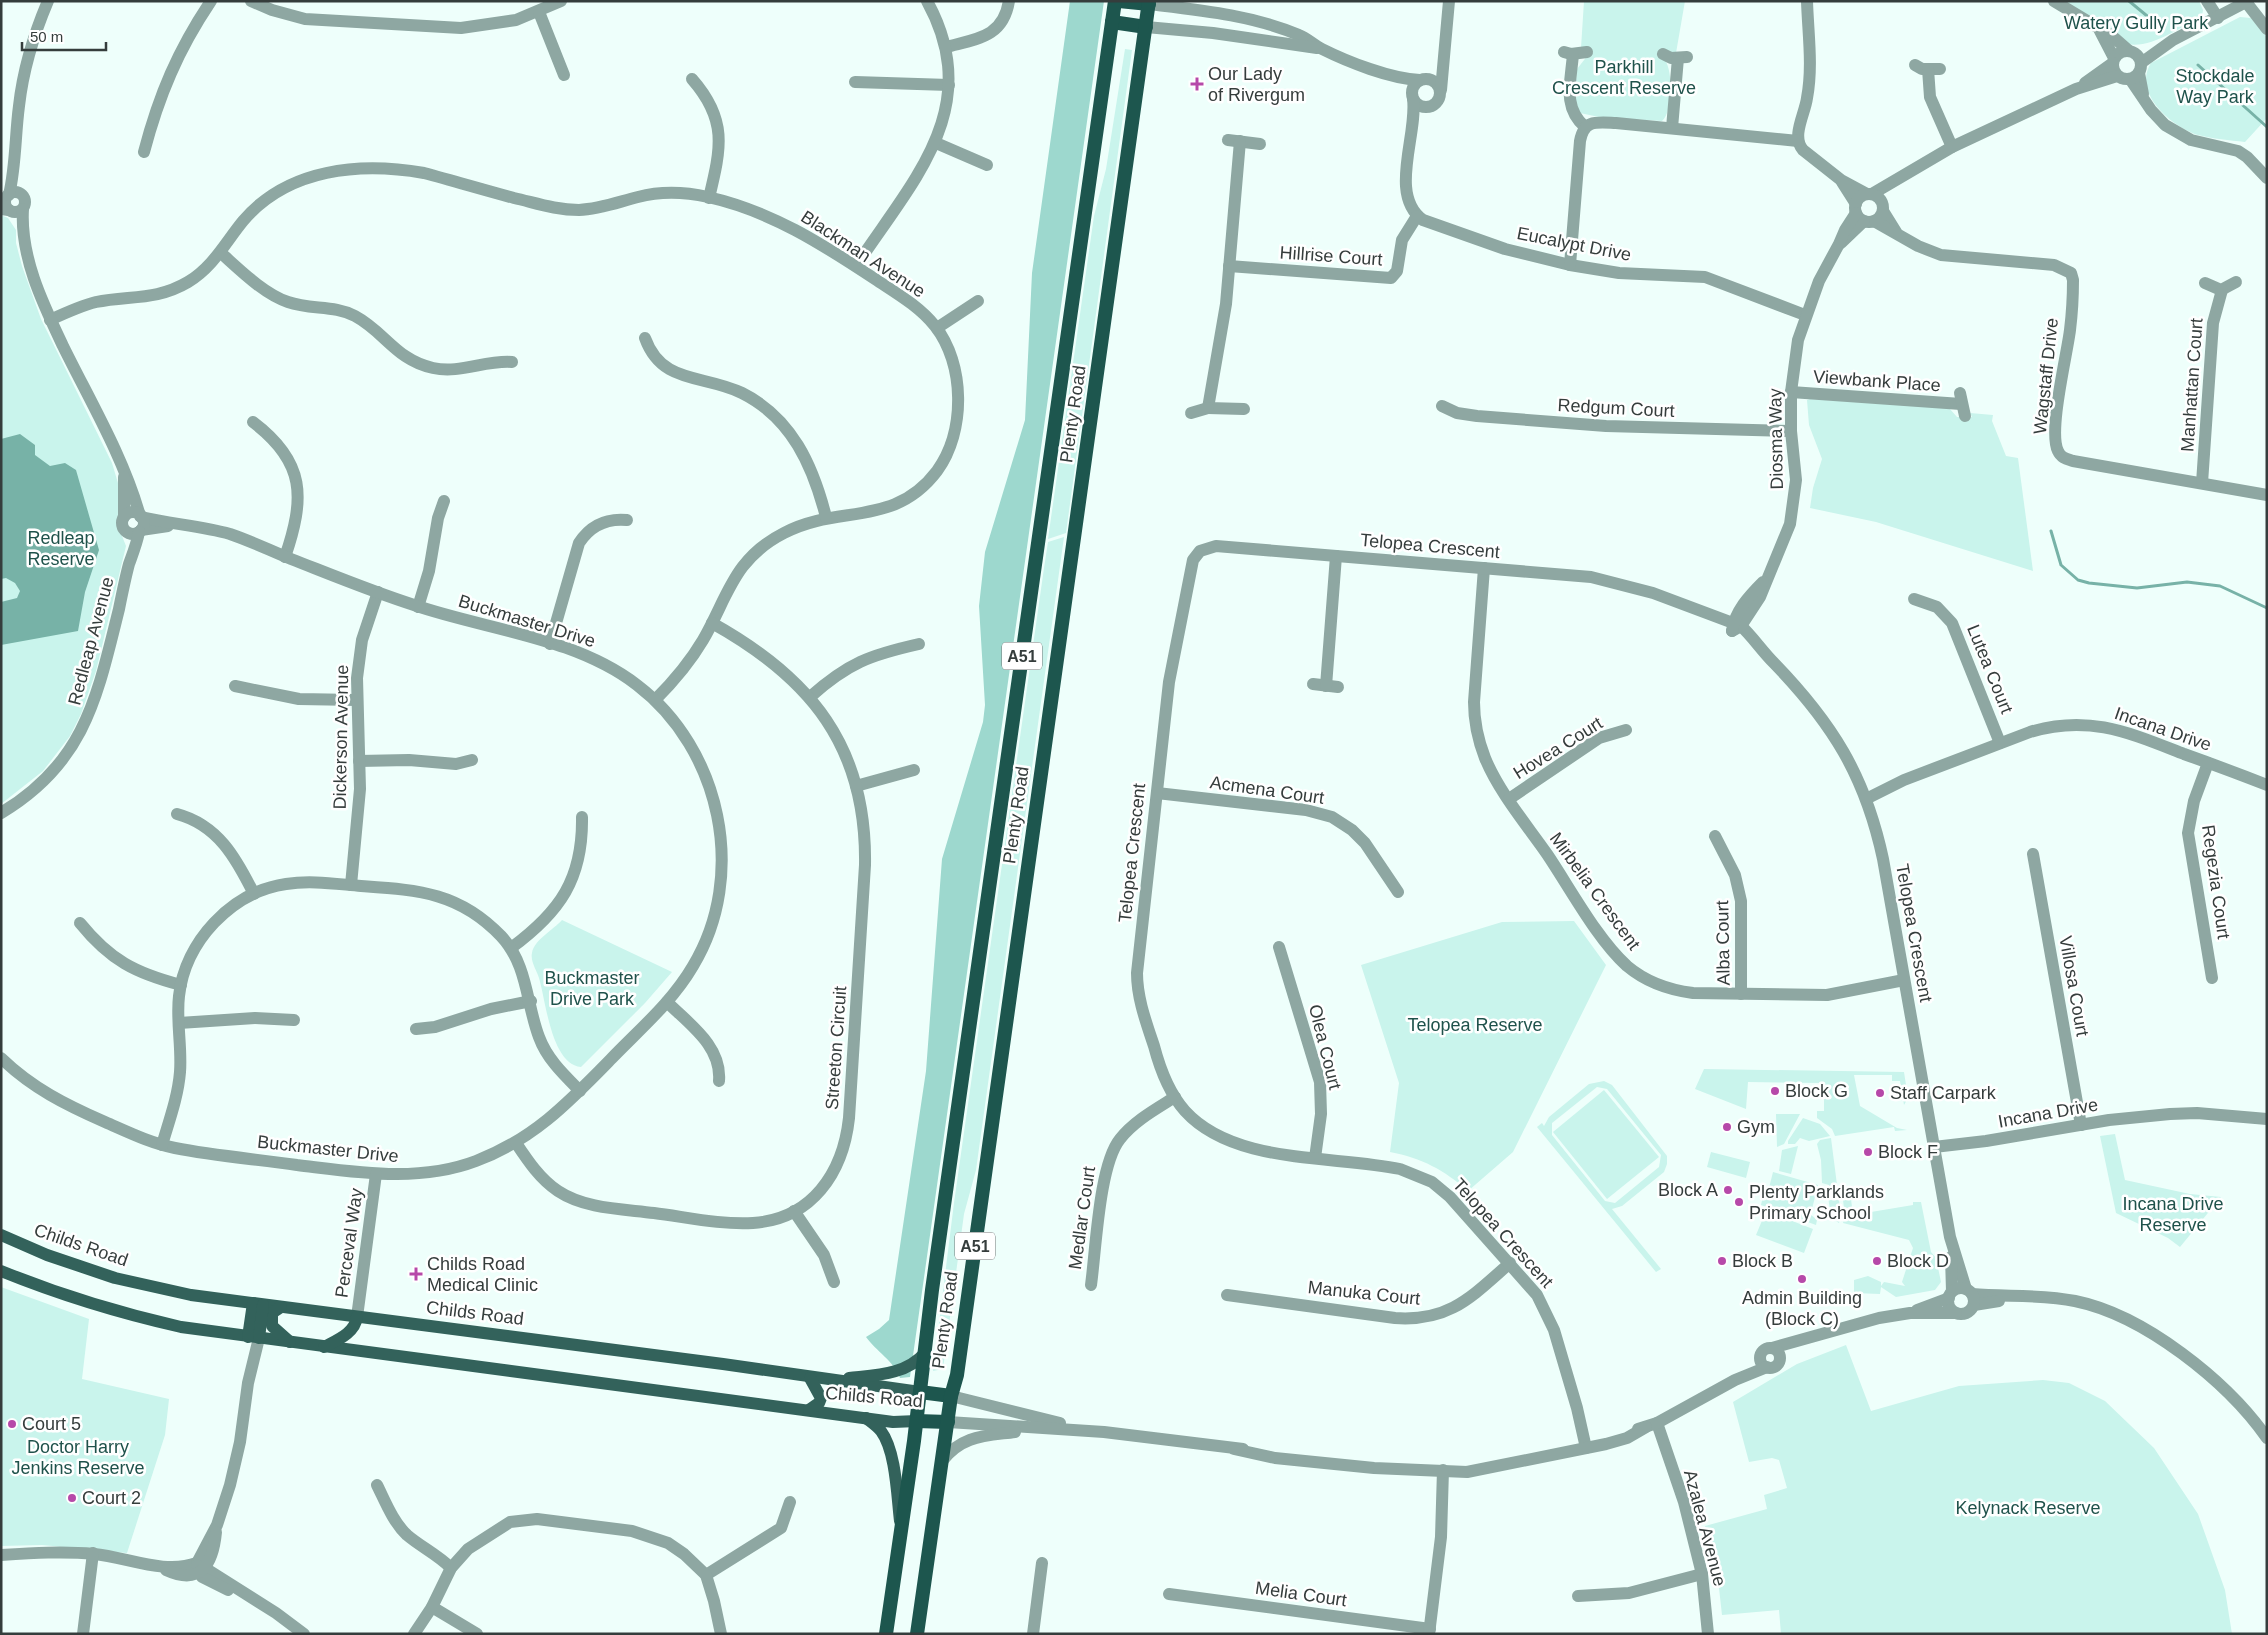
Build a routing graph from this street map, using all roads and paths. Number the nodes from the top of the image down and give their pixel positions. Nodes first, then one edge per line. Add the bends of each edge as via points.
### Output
1 (48, 1) edge
2 (211, 1) edge
3 (251, 1) edge
4 (561, 1) edge
5 (928, 1) edge
6 (1008, 1) edge
7 (1115, 1) edge
8 (1119, 1) edge
9 (1449, 1) edge
10 (1807, 1) edge
11 (2054, 1) edge
12 (2207, 1) edge
13 (2250, 2) edge
14 (1149, 3) edge
15 (273, 6) edge
16 (539, 12) junction
17 (2218, 18) junction
18 (1112, 22) junction
19 (1146, 27) junction
20 (2097, 27) junction
21 (2266, 28) edge
22 (2173, 40) junction
23 (946, 47) junction
24 (1322, 49) junction
25 (2130, 51) junction
26 (1445, 52) junction
27 (1587, 52) dead end
28 (1664, 54) dead end
29 (2113, 61) junction
30 (1915, 65) dead end
31 (2132, 72) junction
32 (1385, 74) junction
33 (564, 75) dead end
34 (692, 79) dead end
35 (1423, 79) junction
36 (855, 82) dead end
37 (949, 85) junction
38 (2076, 89) junction
39 (1441, 90) junction
40 (1413, 96) junction
41 (1431, 106) junction
42 (1585, 127) junction
43 (1672, 128) junction
44 (1411, 137) junction
45 (1798, 141) junction
46 (936, 143) junction
47 (1260, 144) dead end
48 (1952, 147) junction
49 (144, 152) dead end
50 (987, 165) dead end
51 (2267, 178) edge
52 (710, 198) junction
53 (8, 202) edge
54 (1869, 207) junction
55 (1417, 216) junction
56 (24, 237) junction
57 (221, 253) junction
58 (1570, 265) junction
59 (856, 266) junction
60 (1229, 266) junction
61 (2236, 282) dead end
62 (2205, 283) dead end
63 (2222, 290) junction
64 (978, 301) dead end
65 (1805, 314) junction
66 (50, 320) junction
67 (937, 328) junction
68 (645, 338) dead end
69 (512, 362) dead end
70 (1791, 392) junction
71 (1962, 404) dead end
72 (1442, 406) dead end
73 (1208, 408) junction
74 (1244, 409) dead end
75 (1191, 413) dead end
76 (253, 422) dead end
77 (1791, 431) junction
78 (123, 469) junction
79 (2202, 483) junction
80 (2267, 495) edge
81 (444, 500) dead end
82 (826, 517) junction
83 (627, 520) dead end
84 (138, 525) junction
85 (285, 556) junction
86 (1336, 556) junction
87 (1484, 568) junction
88 (378, 592) junction
89 (1914, 599) dead end
90 (418, 607) junction
91 (712, 623) junction
92 (1736, 626) junction
93 (550, 644) junction
94 (919, 644) dead end
95 (1313, 684) dead end
96 (235, 686) dead end
97 (810, 697) junction
98 (356, 700) junction
99 (655, 700) junction
100 (1626, 730) dead end
101 (2000, 743) junction
102 (472, 760) dead end
103 (359, 761) junction
104 (2208, 763) junction
105 (914, 770) dead end
106 (2267, 784) edge
107 (856, 786) junction
108 (1156, 793) junction
109 (1865, 795) junction
110 (1509, 798) junction
111 (1, 814) edge
112 (177, 814) dead end
113 (582, 817) dead end
114 (1715, 836) dead end
115 (2033, 854) dead end
116 (351, 885) junction
117 (1398, 892) dead end
118 (254, 894) junction
119 (80, 923) dead end
120 (1279, 947) dead end
121 (511, 948) junction
122 (2212, 978) dead end
123 (1904, 980) junction
124 (181, 985) junction
125 (1741, 994) junction
126 (531, 1001) junction
127 (668, 1002) junction
128 (294, 1020) dead end
129 (179, 1022) junction
130 (416, 1029) dead end
131 (1, 1058) edge
132 (719, 1080) dead end
133 (580, 1091) junction
134 (1175, 1097) junction
135 (2267, 1119) edge
136 (2081, 1125) junction
137 (516, 1143) junction
138 (162, 1145) junction
139 (1935, 1151) junction
140 (1315, 1158) junction
141 (376, 1174) junction
142 (794, 1211) junction
143 (1, 1235) edge
144 (1950, 1237) junction
145 (1510, 1263) junction
146 (1, 1271) edge
147 (834, 1282) dead end
148 (1091, 1285) dead end
149 (1227, 1295) dead end
150 (1950, 1295) junction
151 (1971, 1296) junction
152 (258, 1304) junction
153 (280, 1307) junction
154 (1910, 1312) junction
155 (1956, 1313) junction
156 (357, 1317) junction
157 (254, 1338) junction
158 (1802, 1341) junction
159 (290, 1342) junction
160 (324, 1347) junction
161 (1766, 1351) junction
162 (925, 1353) junction
163 (1780, 1360) junction
164 (1767, 1367) junction
165 (810, 1378) junction
166 (829, 1380) junction
167 (1735, 1380) junction
168 (920, 1392) junction
169 (951, 1396) junction
170 (809, 1410) junction
171 (866, 1418) junction
172 (917, 1420) junction
173 (948, 1422) junction
174 (1650, 1425) junction
175 (1032, 1429) junction
176 (1104, 1432) junction
177 (2267, 1438) edge
178 (1590, 1447) junction
179 (942, 1461) junction
180 (1442, 1470) junction
181 (377, 1485) dead end
182 (790, 1502) dead end
183 (902, 1531) junction
184 (1, 1555) edge
185 (92, 1557) junction
186 (1042, 1563) dead end
187 (201, 1568) junction
188 (450, 1568) junction
189 (1702, 1574) junction
190 (706, 1575) junction
191 (1169, 1594) dead end
192 (1578, 1596) dead end
193 (432, 1607) junction
194 (1429, 1631) edge
195 (83, 1634) edge
196 (304, 1634) edge
197 (414, 1634) edge
198 (478, 1634) edge
199 (720, 1634) edge
200 (886, 1634) edge
201 (917, 1634) edge
202 (1033, 1634) edge
203 (1708, 1634) edge

1 - 53 street via 33,41 23,83 15,167
2 - 49 street via 187,37 167,78
3 - 15 street
4 - 16 street
5 - 23 street
6 - 23 street via 1001,23 990,34
7 - 18 highway, Plenty Road / A51
8 - 14 highway
9 - 26 street
10 - 45 street via 1809,89
11 - 20 street
12 - 17 street
13 - 17 street
13 - 21 street
14 - 19 highway, Plenty Road / A51
14 - 24 street via 1255,21 1301,36
15 - 16 street via 306,19 460,28 497,24
16 - 33 street
17 - 22 street
18 - 19 highway
18 - 162 highway, Plenty Road / A51
19 - 24 street
19 - 169 highway, Plenty Road / A51 via 957,1375
20 - 25 street
20 - 29 street via 2106,40
22 - 25 street
22 - 31 street
23 - 37 street
24 - 32 street
25 - 29 street via 2119,53
25 - 31 street via 2138,56
26 - 35 street via 1439,67
26 - 39 street
27 - 42 street via 1569,53 1570,108
28 - 43 street via 1682,58
29 - 31 street
29 - 38 street
30 - 48 street via 1934,69 1930,97
31 - 38 street
31 - 51 street via 2151,110 2165,125 2191,140 2238,152
32 - 35 street
32 - 40 street
34 - 52 street via 708,100 718,123 719,150
35 - 39 street via 1437,82
35 - 40 street via 1414,86
36 - 37 street
37 - 46 street via 946,113
38 - 48 street
39 - 41 street via 1438,102
40 - 41 street via 1423,107
40 - 44 street via 1415,112
41 - 44 street
42 - 43 street via 1600,122
42 - 58 street via 1580,141
43 - 45 street
44 - 55 street via 1406,192 1409,205
45 - 54 street, Wagstaff Drive via 1803,150
46 - 50 street
46 - 59 street
47 - 60 street via 1234,141
48 - 54 street via 1900,180
52 - 57 street, Blackman Avenue via 664,193 592,209 563,209 402,170 337,170 293,183 268,199 244,220
52 - 59 street, Blackman Avenue via 775,219
53 - 56 street
53 - 56 street via 25,202
54 - 65 street, Diosma Way via 1845,230
54 - 79 street, Wagstaff Drive via 1896,232 1941,255 2054,265 2068,270 2073,287 2058,402 2056,442 2059,453 2073,461
55 - 58 street, Eucalypt Drive via 1487,243
55 - 60 street, Hillrise Court via 1402,240 1397,271 1390,278
56 - 66 street
57 - 66 street, Blackman Avenue via 199,274 163,294 97,302
57 - 69 street via 278,297 355,316 394,349 419,364 448,370
58 - 65 street, Eucalypt Drive via 1620,273 1705,278
59 - 67 street, Blackman Avenue via 918,308
60 - 73 street via 1223,327
61 - 63 street
62 - 63 street
63 - 79 street, Manhattan Court via 2213,323
64 - 67 street
65 - 70 street, Diosma Way
66 - 78 street
67 - 82 street, Blackman Avenue via 954,362 957,390 955,426 939,467 918,491 893,506 865,514
68 - 82 street via 652,355 664,367 743,394 771,413 784,426 811,467
70 - 71 street, Viewbank Place
70 - 77 street, Diosma Way
72 - 77 street, Redgum Court via 1457,413 1477,416 1606,426
73 - 74 street
73 - 75 street
76 - 85 street via 277,442 295,476 298,518
77 - 92 street, Diosma Way via 1796,480 1793,509 1782,548 1760,597
78 - 84 street via 133,492
78 - 84 street via 122,527
79 - 80 street, Wagstaff Drive
81 - 90 street
82 - 91 street, Blackman Avenue via 781,534 752,557 729,586
83 - 93 street via 600,523 579,543
84 - 85 street, Buckmaster Drive via 175,525 230,534
84 - 111 street, Redleap Avenue via 90,716 66,756 50,775
85 - 88 street, Buckmaster Drive
86 - 87 street, Telopea Crescent
86 - 95 street via 1332,686
86 - 108 street, Telopea Crescent via 1216,546 1205,548 1196,555 1171,671
87 - 92 street, Telopea Crescent via 1591,578 1631,586 1687,607 1710,624
87 - 110 street, Mirbelia Crescent via 1474,712 1486,759
88 - 90 street, Buckmaster Drive
88 - 98 street, Dickerson Avenue via 362,640
89 - 101 street, Lutea Court via 1937,607 1952,623
90 - 93 street, Buckmaster Drive
91 - 97 street, Streeton Circuit via 762,653
91 - 99 street, Blackman Avenue via 687,663
92 - 109 street, Telopea Crescent via 1746,645 1774,663 1826,722 1846,754
93 - 99 street, Buckmaster Drive via 609,666
94 - 97 street via 853,663
96 - 98 street via 298,699
97 - 107 street, Streeton Circuit via 839,740
98 - 103 street, Dickerson Avenue
99 - 127 street, Buckmaster Drive via 686,737 706,774 716,806 721,848 720,887 711,926 694,964
100 - 110 street, Hovea Court via 1599,738
101 - 104 street, Incana Drive via 2046,727 2091,724 2134,734
101 - 109 street, Incana Drive
102 - 103 street via 456,764 408,760
103 - 116 street, Dickerson Avenue via 358,817
104 - 106 street, Incana Drive
104 - 122 street, Regezia Court via 2194,801 2188,833
105 - 107 street
107 - 142 street, Streeton Circuit via 864,825 866,865 847,1135 842,1156 828,1181 808,1202
108 - 117 street, Acmena Court via 1306,810 1332,817 1365,843
108 - 134 street, Telopea Crescent via 1137,981 1157,1059
109 - 123 street, Telopea Crescent via 1883,858
110 - 125 street, Mirbelia Crescent via 1601,936 1628,967 1672,990
112 - 118 street via 197,820 216,834 235,858
113 - 121 street via 581,851 572,882 555,909
114 - 125 street, Alba Court via 1735,875 1741,901
115 - 136 street, Villosa Court
116 - 118 street via 298,882
116 - 121 street via 417,891 449,899 478,915
118 - 124 street via 238,903 208,929 190,957
119 - 124 street via 115,959 140,973
120 - 140 street, Olea Court via 1320,1082 1321,1114
121 - 126 street
123 - 125 street, Mirbelia Crescent via 1826,995
123 - 139 street, Telopea Crescent
124 - 129 street
126 - 130 street via 435,1027
126 - 133 street via 535,1025 547,1052 558,1069
127 - 132 street via 711,1047 718,1064
127 - 133 street, Buckmaster Drive
128 - 129 street via 255,1018
129 - 138 street via 180,1073
131 - 138 street, Buckmaster Drive via 31,1085 55,1100
133 - 137 street, Buckmaster Drive via 536,1130
134 - 140 street, Telopea Crescent via 1192,1118 1222,1138 1246,1147
134 - 148 street, Medlar Court via 1132,1126 1111,1152 1105,1173
135 - 136 street, Incana Drive via 2183,1113
136 - 139 street, Incana Drive
137 - 141 street, Buckmaster Drive via 451,1168 413,1174
137 - 142 street, Streeton Circuit via 547,1182 583,1202 741,1223 769,1221
138 - 141 street, Buckmaster Drive
139 - 144 street, Telopea Crescent
140 - 145 street, Telopea Crescent via 1393,1167 1432,1182 1460,1206
141 - 156 street, Perceval Way
142 - 147 street via 824,1255
143 - 152 main road, Childs Road via 115,1278 191,1295
144 - 150 street, Telopea Crescent
144 - 151 street, Telopea Crescent
145 - 149 street, Manuka Court via 1446,1313 1418,1318 1395,1318
145 - 178 street, Telopea Crescent via 1537,1295 1550,1317
146 - 157 main road, Childs Road via 118,1312 181,1327
150 - 151 street via 1959,1288
150 - 154 street
150 - 155 street via 1950,1307
151 - 155 street via 1965,1314
151 - 177 street via 2046,1297 2076,1301 2134,1322 2166,1342 2224,1389
152 - 153 main road, Childs Road
152 - 157 main road
153 - 156 main road, Childs Road
153 - 159 main road via 272,1313 272,1326
154 - 155 street
154 - 158 street via 1858,1322
156 - 160 main road via 355,1326 346,1335
156 - 165 main road, Childs Road
157 - 159 main road, Childs Road
157 - 187 street via 238,1451
158 - 161 street
158 - 163 street
159 - 160 main road, Childs Road
160 - 170 main road, Childs Road
161 - 163 street via 1777,1351
161 - 164 street via 1761,1360
161 - 167 street
162 - 166 main road via 917,1362 897,1371
162 - 168 highway, Plenty Road / A51
163 - 164 street via 1775,1366
164 - 167 street
165 - 166 main road, Childs Road
165 - 170 main road via 821,1398
166 - 168 main road, Childs Road
167 - 174 street
168 - 169 highway, Childs Road
168 - 172 highway, Plenty Road / A51
169 - 173 highway, Plenty Road / A51
169 - 176 street via 1042,1420
170 - 171 main road, Childs Road
171 - 172 main road, Childs Road via 894,1422
171 - 183 main road via 885,1438 893,1467
172 - 173 highway, Childs Road
172 - 183 highway, Plenty Road / A51
173 - 175 street
173 - 179 highway, Plenty Road / A51
174 - 178 street via 1612,1436
174 - 189 street, Azalea Avenue via 1669,1461 1684,1502
175 - 176 street
175 - 179 street via 963,1441
176 - 180 street via 1234,1449 1275,1458
178 - 180 street via 1501,1466
179 - 201 highway, Plenty Road / A51
180 - 194 street via 1441,1544
181 - 188 street via 406,1534 434,1552
182 - 190 street via 781,1528
183 - 200 highway, Plenty Road / A51
184 - 185 street via 66,1552
185 - 187 street via 115,1556 156,1566
185 - 195 street
186 - 202 street
187 - 196 street via 202,1577 252,1598
188 - 190 street via 468,1549 510,1522 537,1520 652,1536 684,1554
188 - 193 street
189 - 192 street via 1629,1593
189 - 203 street, Azalea Avenue
190 - 199 street
191 - 194 street, Melia Court
193 - 197 street
193 - 198 street

